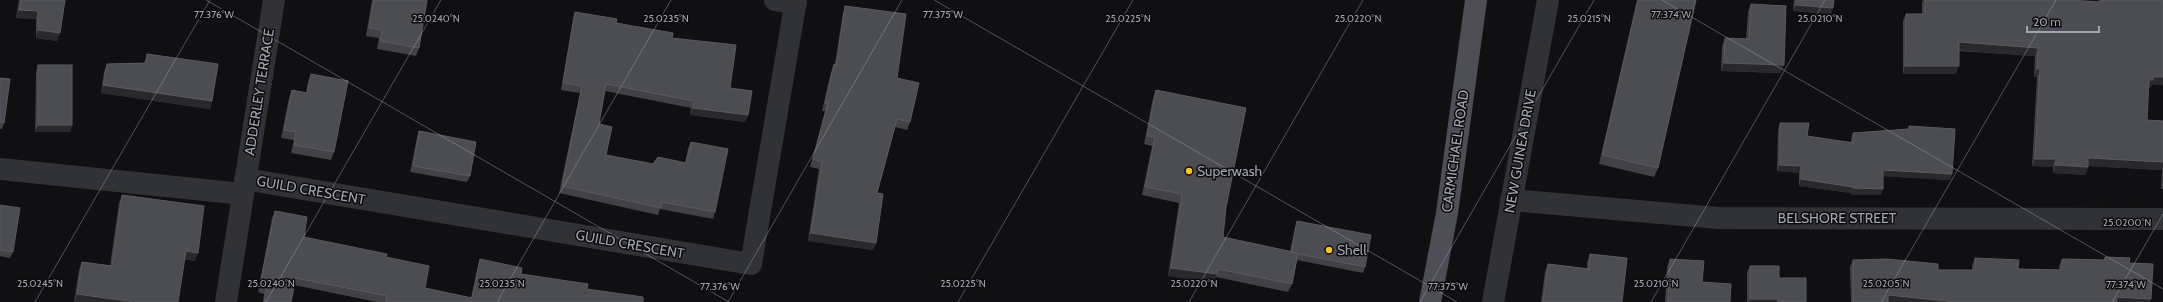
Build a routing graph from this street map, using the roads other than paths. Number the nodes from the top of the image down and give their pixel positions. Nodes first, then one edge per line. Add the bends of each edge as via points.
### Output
1 (274, 0) edge
2 (1476, 0) edge
3 (1548, 0) edge
4 (789, 1) edge
5 (0, 169) edge
6 (244, 186) junction
7 (1511, 200) junction
8 (2163, 219) edge
9 (226, 302) edge
10 (1430, 302) edge
11 (1493, 302) edge

1 - 6 street, ADDERLEY TERRACE
2 - 10 main road, CARMICHAEL ROAD via 1446,214
3 - 7 street, NEW GUINEA DRIVE
4 - 6 street, GUILD CRESCENT via 751,264
5 - 6 street
6 - 9 street, ADDERLEY TERRACE
7 - 8 street, BELSHORE STREET via 1718,218
7 - 11 street, NEW GUINEA DRIVE

